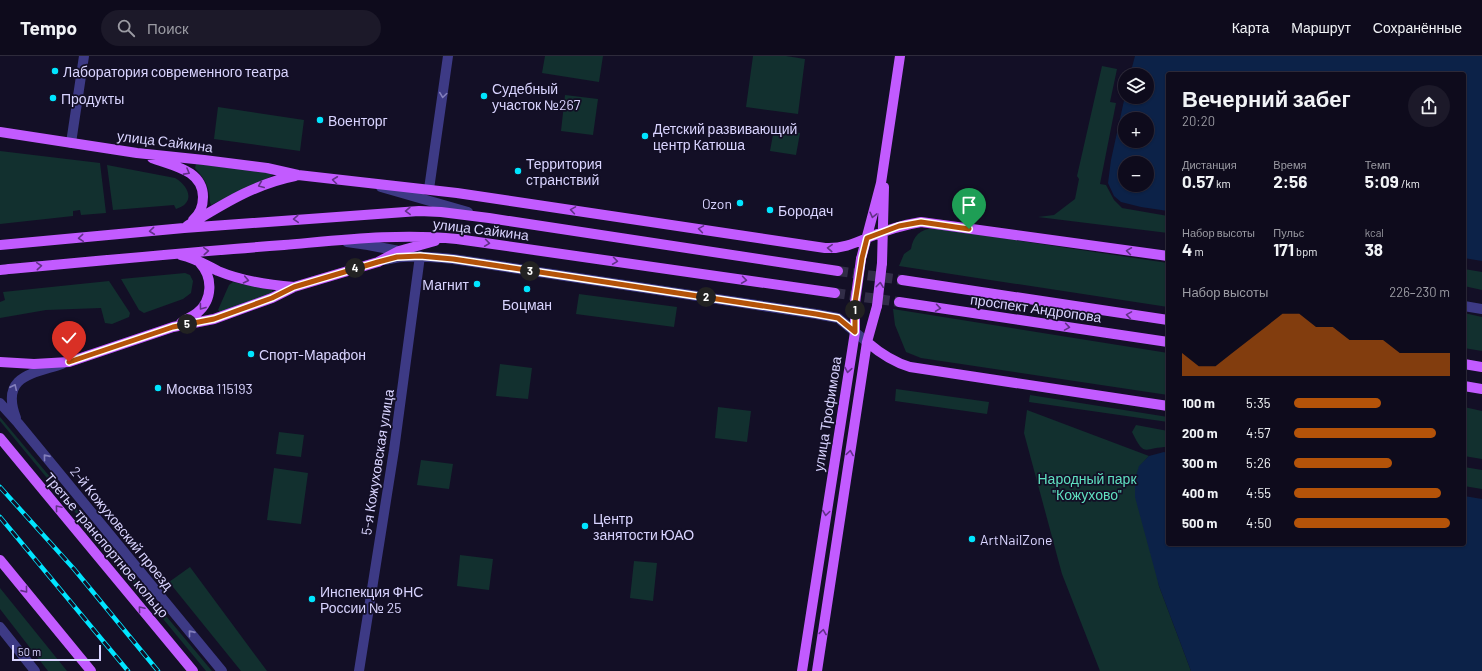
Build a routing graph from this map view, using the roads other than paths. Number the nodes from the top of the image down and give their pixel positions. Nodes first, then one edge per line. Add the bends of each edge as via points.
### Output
1 (84, 56) edge
2 (448, 56) edge
3 (900, 56) edge
4 (0, 132) edge
5 (71, 143) junction
6 (137, 153) junction
7 (885, 164) junction
8 (298, 175) junction
9 (371, 184) junction
10 (429, 189) junction
11 (489, 218) junction
12 (184, 228) junction
13 (883, 233) junction
14 (448, 238) junction
15 (867, 238) junction
16 (336, 241) junction
17 (0, 245) edge
18 (398, 251) junction
19 (167, 254) junction
20 (420, 256) junction
21 (1166, 256) edge
22 (197, 260) junction
23 (378, 262) junction
24 (0, 270) edge
25 (838, 271) tunnel mouth
26 (902, 280) tunnel mouth
27 (294, 287) junction
28 (835, 292) tunnel mouth
29 (899, 302) tunnel mouth
30 (1466, 306) edge
31 (1482, 309) edge
32 (1166, 320) edge
33 (173, 327) junction
34 (855, 332) junction
35 (868, 342) junction
36 (1166, 342) edge
37 (0, 362) edge
38 (69, 362) junction
39 (1466, 364) edge
40 (1482, 367) edge
41 (1466, 386) edge
42 (1482, 389) edge
43 (1466, 393) edge
44 (1482, 393) edge
45 (0, 403) edge
46 (1166, 406) edge
47 (18, 423) junction
48 (0, 438) edge
49 (0, 560) edge
50 (0, 627) edge
51 (35, 671) edge
52 (91, 671) edge
53 (193, 671) edge
54 (222, 671) edge
55 (359, 671) edge
56 (802, 671) edge
57 (817, 671) edge

1 - 5 street
2 -> 10 street
3 - 7 main road, улица Трофимова
4 - 5 main road, улица Сайкина
5 - 6 main road, улица Сайкина
6 - 8 main road, улица Сайкина via 259,167
6 -> 12 main road via 187,171 197,178 202,188 202,208
7 - 13 main road, улица Трофимова
7 -> 15 main road, улица Трофимова
9 -> 8 main road, улица Сайкина
8 -> 12 main road via 260,185
9 - 10 main road
9 - 11 street, улица Сайкина
15 -> 10 main road via 850,246 826,248
11 -> 12 main road, улица Сайкина via 441,212 397,211
11 - 25 main road, улица Сайкина
12 -> 17 main road, улица Сайкина
13 - 15 main road
21 -> 13 main road via 921,222 899,226
35 -> 13 main road, улица Трофимова, bridge via 877,306
14 - 16 main road, улица Сайкина via 415,236
14 - 18 main road
14 -> 28 main road, улица Сайкина
15 - 34 main road, улица Трофимова, bridge via 855,303
16 - 18 street
19 -> 16 main road, улица Сайкина
18 - 20 street
18 - 23 main road
19 - 22 main road
24 -> 19 main road, улица Сайкина
20 - 23 street via 397,257
20 - 34 street via 816,314 838,318
20 - 55 street, 5-я Кожуховская улица via 394,450
22 -> 27 main road via 235,277
22 -> 33 main road via 206,269 209,277 208,296 198,312
23 - 27 main road
32 -> 26 main road, проспект Андропова
27 - 33 main road via 272,298 214,319
29 -> 36 main road, проспект Андропова
30 - 31 street
33 - 38 main road
34 - 35 street
34 -> 56 main road, улица Трофимова
35 - 46 main road via 884,356 910,367
57 -> 35 main road, улица Трофимова
37 - 38 main road
47 -> 38 street via 10,399 15,382 22,377
39 - 40 main road
41 - 42 main road
43 - 44 main road
45 - 47 street, 2-й Кожуховский проезд
54 -> 47 street, 2-й Кожуховский проезд
53 -> 48 main road, Третье транспортное кольцо
49 -> 52 main road
50 - 51 street

